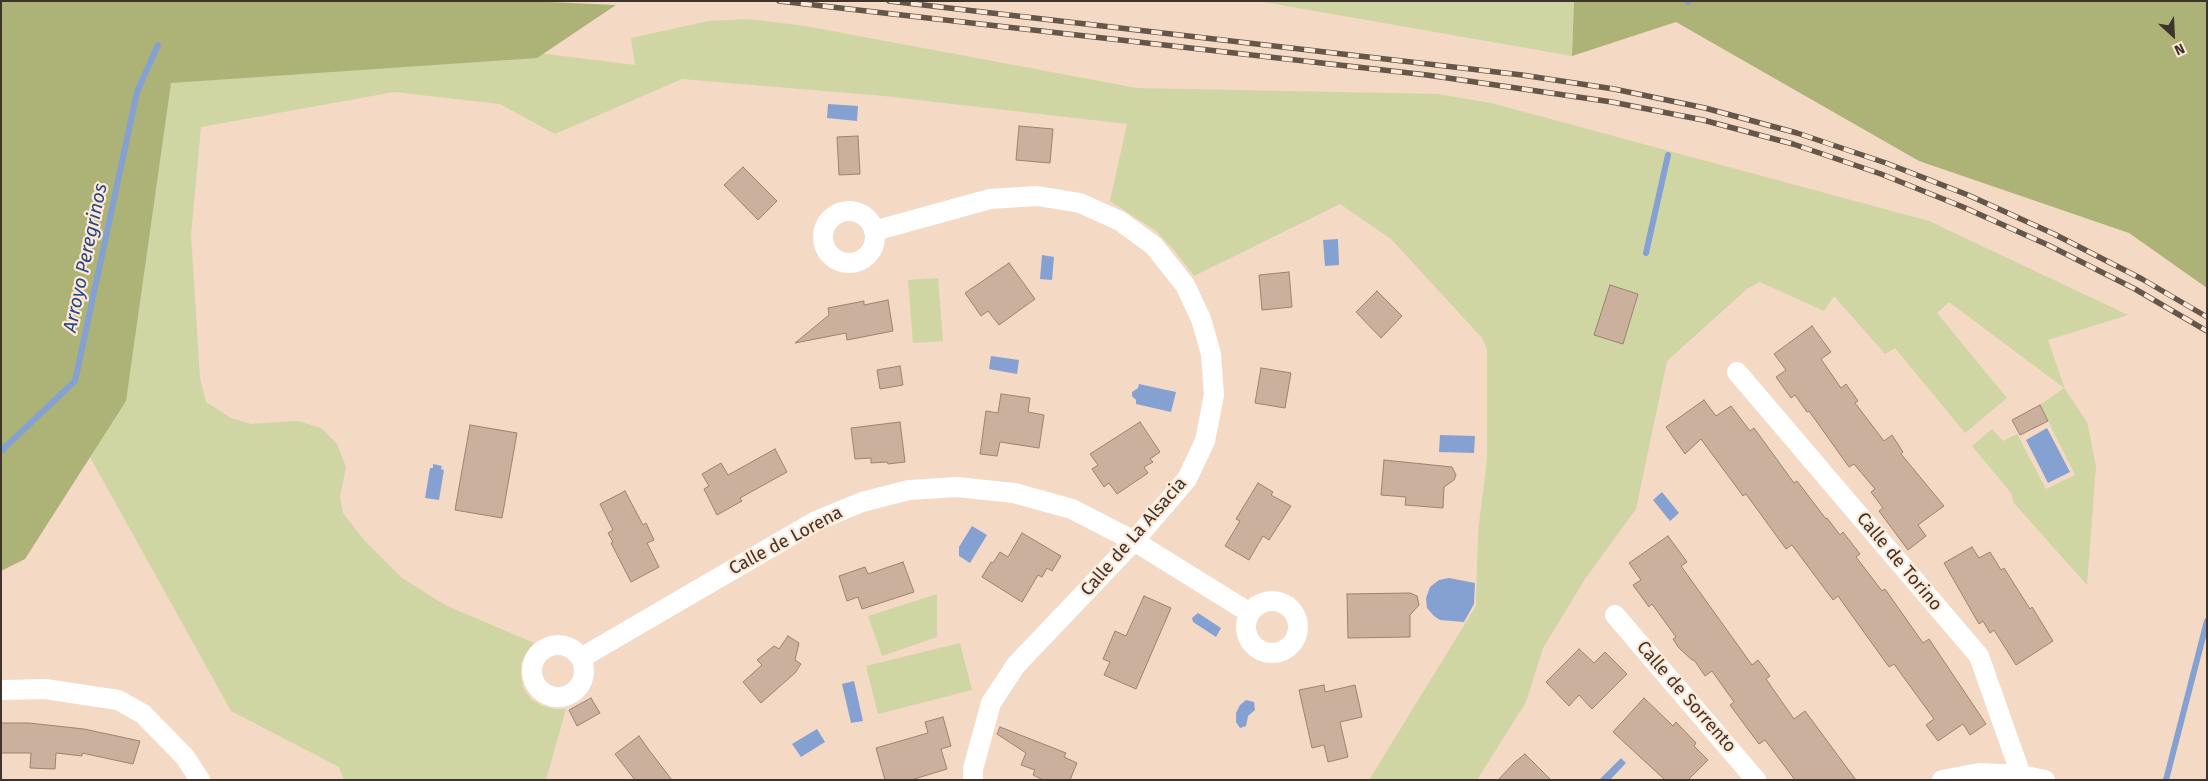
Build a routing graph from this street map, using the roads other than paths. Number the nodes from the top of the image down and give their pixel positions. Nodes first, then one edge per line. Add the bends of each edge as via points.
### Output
1 (874, 231) dead end
2 (1737, 372) dead end
3 (1134, 541) junction
4 (1250, 614) dead end
5 (1615, 615) dead end
6 (581, 658) dead end
7 (1, 690) edge
8 (2021, 775) junction
9 (200, 780) edge
10 (974, 780) edge
11 (1756, 780) edge
12 (1942, 780) edge
13 (2045, 780) edge

1 - 3 street, Calle de La Alsacia via 990,199 1037,196 1080,203 1120,221 1154,246 1185,285 1201,318 1211,354 1214,395 1205,441 1187,479
2 - 8 street, Calle de Torino via 1979,656
3 - 4 street, Calle de Lorena
3 - 6 street, Calle de Lorena via 1072,509 1014,493 957,487 909,490 862,502 816,521
3 - 10 street, Calle de La Alsacia via 1016,666 991,703 973,768
5 - 11 street, Calle de Sorrento
7 - 9 street via 45,689 118,700 143,714 185,757
8 - 12 street via 1979,773
8 - 13 street

